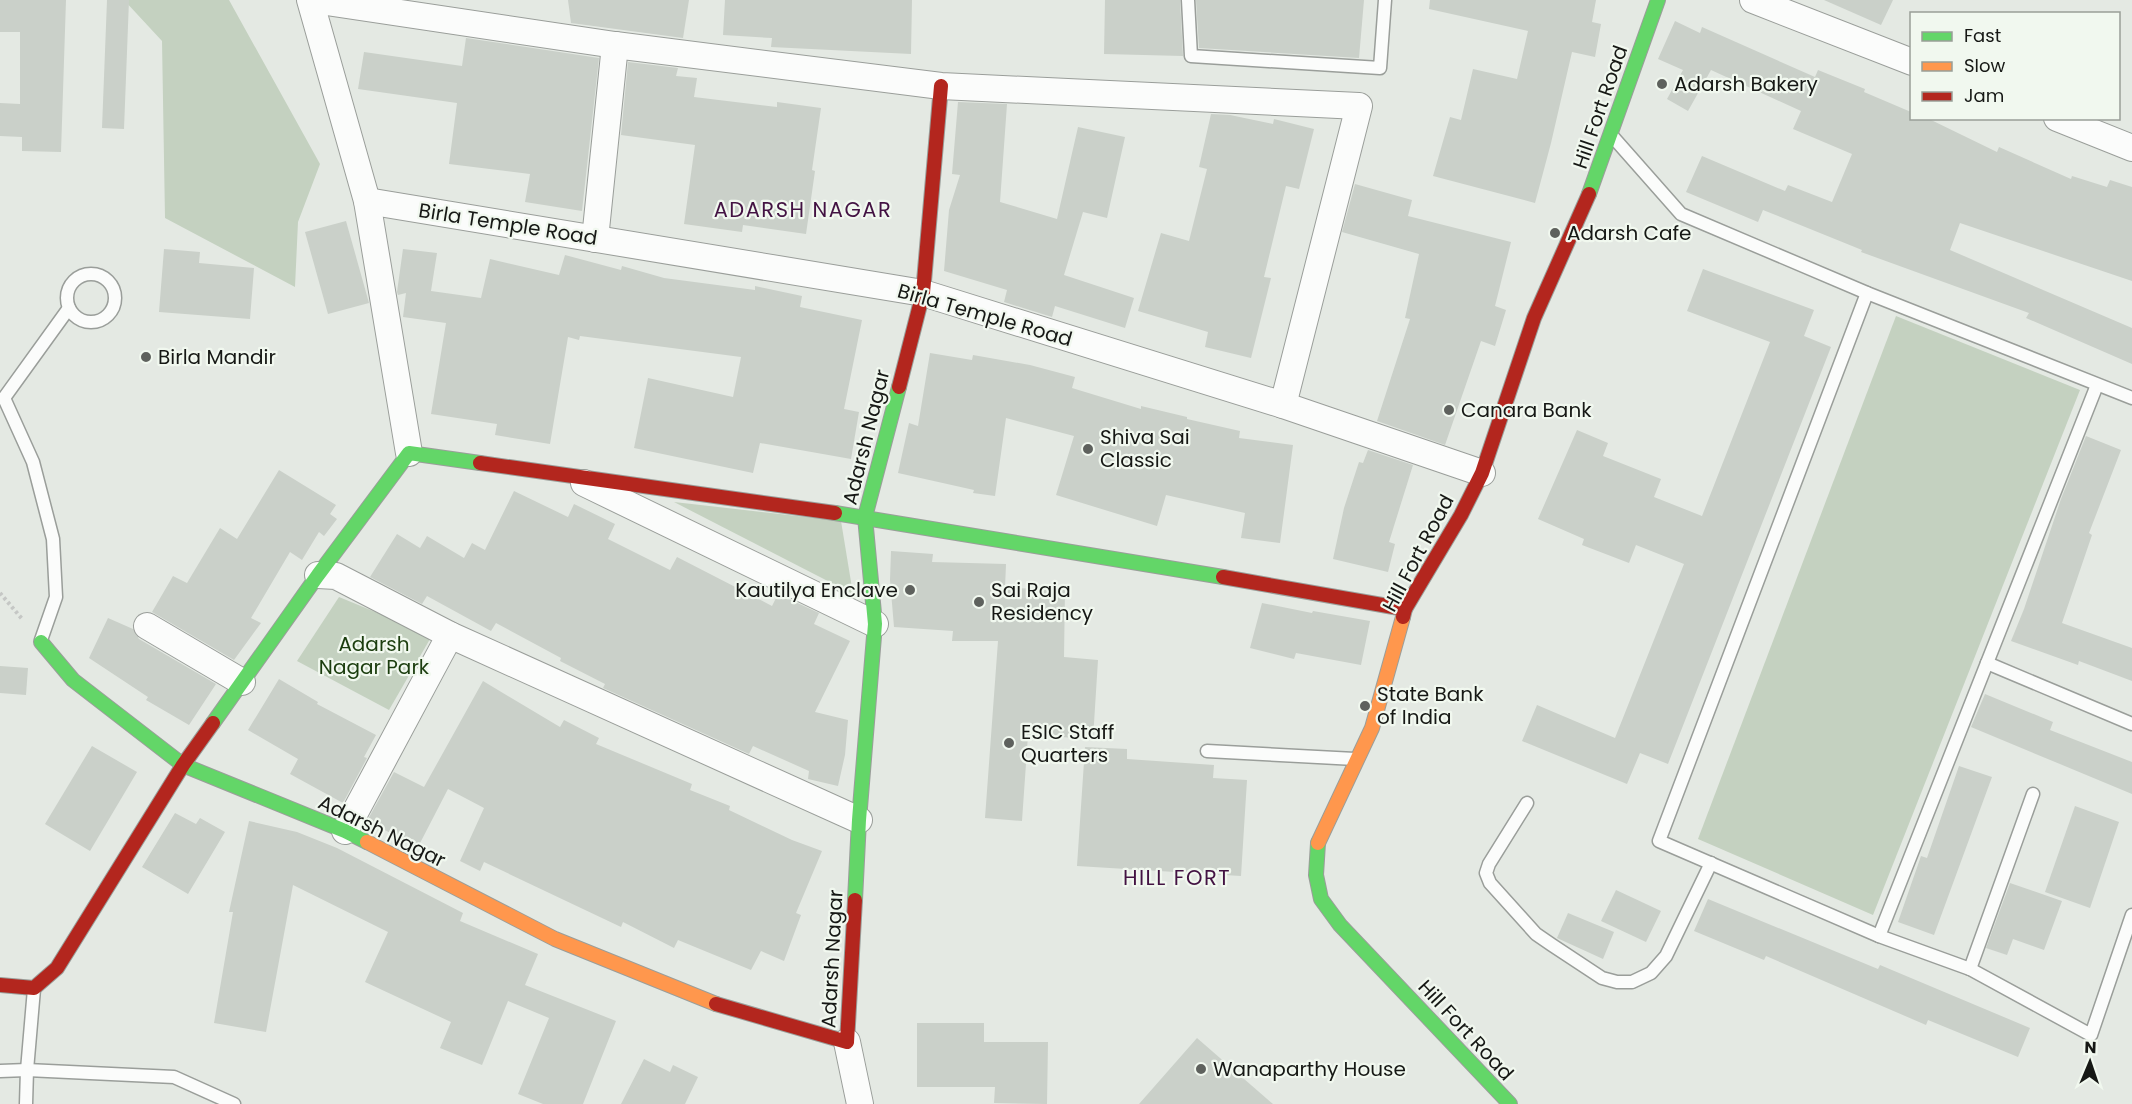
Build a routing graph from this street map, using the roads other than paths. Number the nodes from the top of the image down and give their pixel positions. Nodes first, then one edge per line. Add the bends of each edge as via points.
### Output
1 (312, 0) edge
2 (1188, 0) edge
3 (1385, 0) edge
4 (1658, 0) edge
5 (1753, 0) edge
6 (615, 45) junction
7 (1910, 62) edge
8 (941, 86) junction
9 (2062, 120) edge
10 (1612, 135) junction
11 (2132, 148) edge
12 (367, 201) junction
13 (595, 239) junction
14 (923, 293) junction
15 (1867, 293) junction
16 (69, 308) junction
17 (2097, 385) junction
18 (2132, 398) edge
19 (1283, 405) junction
20 (409, 453) junction
21 (1482, 473) junction
22 (570, 477) junction
23 (865, 517) junction
24 (318, 575) junction
25 (1405, 609) junction
26 (875, 624) junction
27 (147, 626) dead end
28 (450, 635) junction
29 (41, 642) joint
30 (1987, 663) junction
31 (242, 682) junction
32 (2132, 723) edge
33 (1207, 751) dead end
34 (1357, 760) junction
35 (183, 765) junction
36 (2033, 794) dead end
37 (1527, 803) dead end
38 (859, 820) junction
39 (345, 831) junction
40 (1711, 863) junction
41 (2132, 915) edge
42 (1879, 936) junction
43 (1970, 969) junction
44 (0, 985) edge
45 (34, 988) junction
46 (846, 1042) junction
47 (27, 1070) junction
48 (0, 1071) edge
49 (26, 1104) edge
50 (234, 1104) edge
51 (860, 1104) edge
52 (1510, 1104) edge

1 - 6 street
1 - 12 street
2 - 3 lane via 1191,56 1380,68
4 - 10 street, Hill Fort Road
5 - 7 street
6 - 8 street
6 - 13 street
8 - 14 street, Adarsh Nagar
8 - 19 street via 1359,105
9 - 11 street
10 - 15 lane via 1681,214
10 - 21 street, Hill Fort Road via 1534,318
12 - 13 street, Birla Temple Road
12 - 20 street
13 - 14 street, Birla Temple Road
14 - 19 street, Birla Temple Road
14 - 23 street, Adarsh Nagar
15 - 17 lane
15 - 40 lane via 1659,841
16 - 16 lane via 67,292 84,275 101,276 115,294 112,309 101,320 86,321
16 - 29 lane via 4,398 33,462 53,539 56,597
17 - 18 lane
17 - 30 lane
19 - 21 street, Birla Temple Road
20 - 22 street
20 - 24 street
21 - 25 street, Hill Fort Road
22 - 23 street
22 - 26 street
23 - 25 street
23 - 26 street, Adarsh Nagar
24 - 28 street via 336,576
24 - 31 street
25 - 34 street, Hill Fort Road via 1372,728
26 - 38 street, Adarsh Nagar
27 - 31 street
28 - 38 street
28 - 39 street
29 - 35 street, Adarsh Nagar via 73,681
30 - 32 lane
30 - 42 lane
31 - 35 street
33 - 34 lane
34 - 52 street, Hill Fort Road via 1317,843 1316,875 1321,899 1340,925
35 - 39 street, Adarsh Nagar
35 - 45 street via 57,968
36 - 43 lane
37 - 40 lane via 1489,864 1486,873 1490,883 1536,934 1602,978 1632,982 1651,973 1666,956
38 - 46 street, Adarsh Nagar
39 - 46 street, Adarsh Nagar via 565,943 711,1003
40 - 42 lane
41 - 43 lane via 2091,1035
42 - 43 lane
44 - 45 street
45 - 47 lane
46 - 51 street
47 - 48 lane
47 - 49 lane
47 - 50 lane via 174,1077

